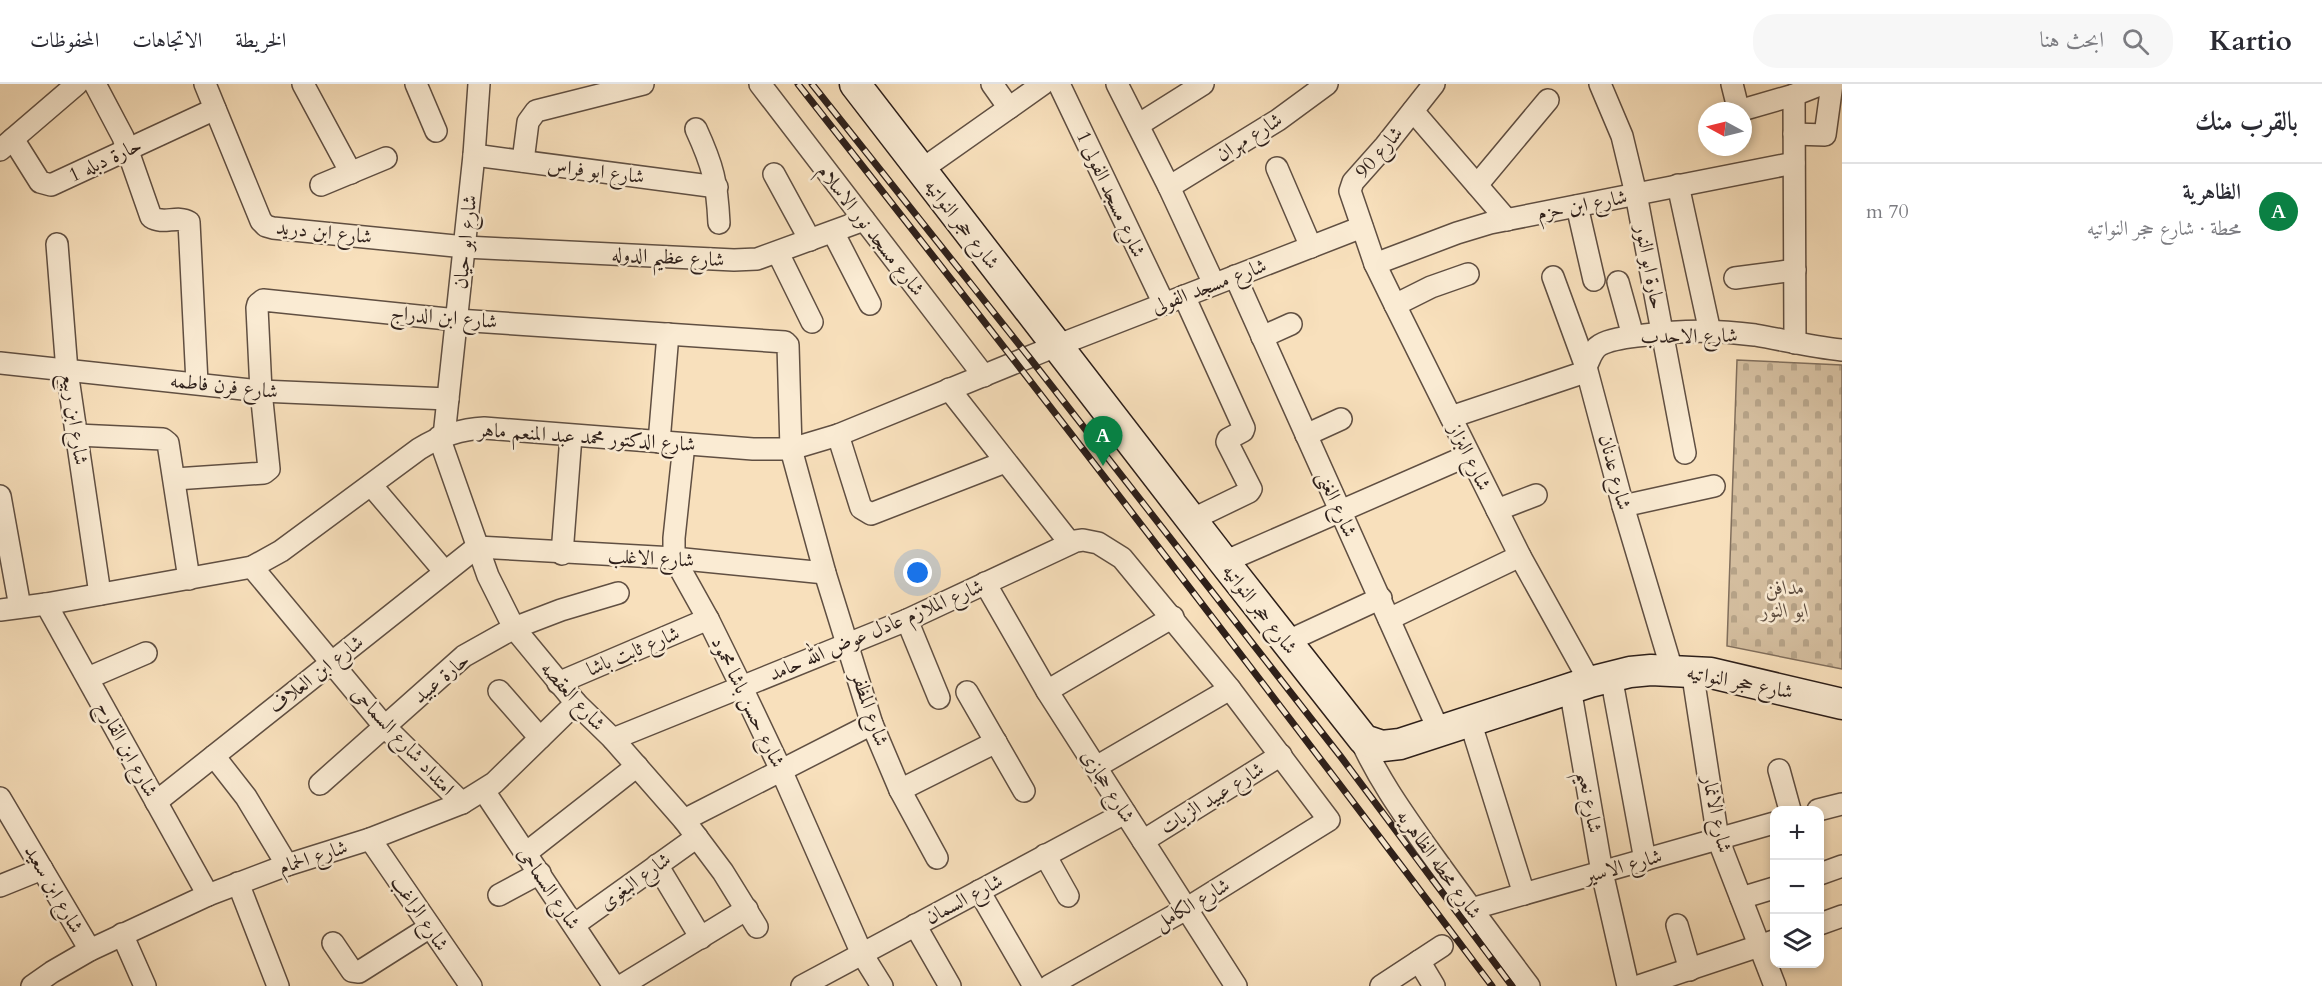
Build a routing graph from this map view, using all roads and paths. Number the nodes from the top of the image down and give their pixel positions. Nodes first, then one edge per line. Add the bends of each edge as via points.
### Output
1 (77, 84) edge
2 (95, 84) edge
3 (204, 84) edge
4 (303, 84) edge
5 (416, 84) edge
6 (479, 84) edge
7 (643, 84) edge
8 (760, 84) edge
9 (992, 84) edge
10 (1043, 84) edge
11 (1059, 84) edge
12 (1117, 84) edge
13 (1203, 84) edge
14 (1327, 84) edge
15 (1434, 84) edge
16 (1600, 84) edge
17 (1732, 84) edge
18 (1822, 84) edge
19 (1832, 84) edge
20 (864, 87) edge
21 (1794, 95) junction
22 (1548, 100) dead end
23 (1010, 108) junction
24 (215, 109) junction
25 (1413, 111) junction
26 (1138, 125) junction
27 (696, 129) dead end
28 (436, 131) dead end
29 (1794, 134) junction
30 (6, 145) edge
31 (128, 149) junction
32 (474, 155) junction
33 (386, 158) dead end
34 (523, 161) junction
35 (1794, 163) junction
36 (1277, 168) dead end
37 (921, 170) junction
38 (351, 173) junction
39 (774, 174) dead end
40 (321, 185) dead end
41 (1477, 185) junction
42 (1678, 185) junction
43 (717, 187) junction
44 (1169, 187) junction
45 (1636, 194) junction
46 (1577, 206) junction
47 (864, 220) junction
48 (1507, 220) junction
49 (719, 223) dead end
50 (1362, 227) junction
51 (832, 232) junction
52 (810, 240) junction
53 (57, 244) dead end
54 (465, 247) junction
55 (1311, 247) junction
56 (778, 253) junction
57 (1375, 264) junction
58 (1795, 270) junction
59 (1468, 274) dead end
60 (1235, 276) junction
61 (1553, 277) dead end
62 (1735, 278) dead end
63 (1594, 279) dead end
64 (1618, 282) dead end
65 (1214, 284) junction
66 (1184, 296) junction
67 (870, 304) dead end
68 (1164, 304) junction
69 (1395, 305) junction
70 (457, 320) junction
71 (812, 322) dead end
72 (1291, 324) dead end
73 (1710, 332) junction
74 (1662, 333) junction
75 (668, 334) junction
76 (1633, 336) junction
77 (1262, 337) junction
78 (1795, 343) junction
79 (1056, 346) junction
80 (1842, 350) edge
81 (0, 363) edge
82 (1586, 367) junction
83 (67, 371) junction
84 (984, 375) junction
85 (197, 383) junction
86 (949, 389) junction
87 (261, 391) junction
88 (448, 399) junction
89 (1451, 417) junction
90 (1341, 419) dead end
91 (76, 435) junction
92 (838, 435) junction
93 (1306, 435) junction
94 (442, 436) junction
95 (571, 436) junction
96 (659, 442) junction
97 (684, 444) junction
98 (790, 449) junction
99 (1685, 453) dead end
100 (1469, 455) junction
101 (1005, 462) junction
102 (175, 479) junction
103 (371, 485) junction
104 (1714, 486) dead end
105 (1536, 495) dead end
106 (0, 496) edge
107 (1623, 506) junction
108 (1497, 510) junction
109 (1340, 512) junction
110 (1191, 520) junction
111 (1070, 543) junction
112 (477, 547) junction
113 (562, 554) junction
114 (1520, 556) junction
115 (674, 558) junction
116 (1224, 562) junction
117 (252, 567) junction
118 (445, 572) junction
119 (825, 573) junction
120 (189, 579) junction
121 (985, 583) junction
122 (618, 593) dead end
123 (100, 594) junction
124 (1381, 598) junction
125 (46, 604) junction
126 (10, 608) edge
127 (1173, 617) junction
128 (708, 619) junction
129 (1389, 619) junction
130 (907, 620) junction
131 (514, 628) junction
132 (1286, 642) junction
133 (848, 644) junction
134 (147, 653) dead end
135 (332, 663) junction
136 (1682, 670) junction
137 (88, 678) junction
138 (1590, 682) junction
139 (558, 683) junction
140 (742, 688) junction
141 (1230, 689) junction
142 (499, 691) dead end
143 (1047, 691) junction
144 (967, 692) dead end
145 (939, 698) dead end
146 (576, 703) junction
147 (1842, 704) edge
148 (1470, 721) junction
149 (872, 724) junction
150 (385, 727) junction
151 (1439, 731) junction
152 (1359, 736) junction
153 (540, 738) junction
154 (613, 739) junction
155 (996, 742) junction
156 (1281, 755) junction
157 (214, 756) junction
158 (637, 766) junction
159 (1096, 767) junction
160 (781, 770) junction
161 (1779, 770) dead end
162 (320, 784) dead end
163 (484, 790) junction
164 (900, 790) junction
165 (1024, 791) dead end
166 (0, 798) edge
167 (156, 802) junction
168 (462, 803) junction
169 (1842, 804) edge
170 (1789, 806) edge
171 (1824, 808) edge
172 (1125, 813) junction
173 (1770, 824) edge
174 (690, 829) junction
175 (370, 839) junction
176 (1718, 839) junction
177 (1143, 841) junction
178 (526, 853) junction
179 (1046, 855) junction
180 (937, 858) dead end
181 (1645, 860) junction
182 (286, 865) junction
183 (657, 865) junction
184 (42, 869) junction
185 (1602, 872) junction
186 (540, 873) junction
187 (238, 883) junction
188 (0, 886) edge
189 (1770, 889) edge
190 (979, 891) junction
191 (1524, 894) junction
192 (208, 895) junction
193 (499, 895) dead end
194 (1068, 896) dead end
195 (1741, 898) junction
196 (1186, 909) junction
197 (1471, 909) junction
198 (1842, 916) edge
199 (1824, 923) edge
200 (574, 925) junction
201 (915, 925) junction
202 (1677, 925) dead end
203 (430, 927) junction
204 (122, 934) junction
205 (701, 938) junction
206 (333, 943) dead end
207 (1767, 944) edge
208 (1442, 946) dead end
209 (90, 950) junction
210 (862, 954) junction
211 (1419, 961) junction
212 (1690, 970) junction
213 (32, 986) edge
214 (144, 986) edge
215 (278, 986) edge
216 (471, 986) edge
217 (614, 986) edge
218 (621, 986) edge
219 (802, 986) edge
220 (882, 986) edge
221 (950, 986) edge
222 (1034, 986) edge
223 (1049, 986) edge
224 (1236, 986) edge
225 (1381, 986) edge
226 (1434, 986) edge
227 (1529, 986) edge
228 (1628, 986) edge
229 (1640, 986) edge
230 (1775, 986) edge

1 - 30 street
2 - 31 street
3 - 24 street, شارع ابن دريد
4 - 38 street
5 - 28 street
6 - 32 street, شارع ابو حيان
7 - 34 street via 536,111 528,122
8 - 47 street, شارع مسجد نور الاسلام
9 - 23 street
10 - 23 street
11 - 68 street, شارع مسجد الفولى 1
12 - 26 street
13 - 26 street
14 - 44 street, شارع مهران via 1278,120
15 - 25 street, شارع 90
16 - 45 street, حارة ابو النور via 1622,136
17 - 21 street via 1741,110
18 - 21 street
19 - 29 street via 1825,135
20 - 37 street, شارع حجر النواتيه
21 - 29 street
22 - 41 street
23 - 37 street
24 - 31 street, حارة دبله 1
24 - 54 street, شارع ابن دريد via 266,226
25 - 41 street
25 - 50 street, شارع 90 via 1351,186
26 - 44 street
27 - 43 street
29 - 35 street
30 - 31 street, حارة دبله 1 via 40,182 51,185
31 - 85 street via 151,217 158,221 184,219 191,228
32 - 34 street, شارع ابو فراس
32 - 54 street, شارع ابو حيان
33 - 38 street
34 - 43 street, شارع ابو فراس
35 - 42 street, شارع ابن حزم
35 - 58 street
36 - 55 street
37 - 79 street, شارع حجر النواتيه
38 - 40 street
39 - 52 street
41 - 48 street
42 - 45 street, شارع ابن حزم
42 - 73 street
43 - 49 street
44 - 65 street
45 - 46 street, شارع ابن حزم
45 - 74 street, حارة ابو النور
46 - 48 street, شارع ابن حزم
46 - 63 street
47 - 51 street, شارع عظيم الدوله
47 - 84 street, شارع مسجد نور الاسلام
48 - 57 street, شارع ابن حزم via 1457,233
50 - 55 street, شارع مسجد الفولى
50 - 57 street, شارع البزاز
51 - 52 street, شارع عظيم الدوله
51 - 67 street
52 - 56 street, شارع عظيم الدوله
53 - 83 street, شارع ابن ربيع
54 - 56 street, شارع عظيم الدوله via 734,260
54 - 70 street, شارع ابو حيان
55 - 60 street, شارع مسجد الفولى
56 - 71 street
57 - 69 street, شارع البزاز
58 - 62 street
58 - 78 street
59 - 69 street
60 - 65 street, شارع مسجد الفولى
60 - 77 street, شارع الغنى
61 - 82 street, شارع عدنان
64 - 76 street
65 - 66 street, شارع مسجد الفولى
66 - 68 street, شارع مسجد الفولى
66 - 110 street via 1244,428 1227,442 1251,489
68 - 79 street, شارع مسجد الفولى
69 - 89 street, شارع البزاز
70 - 75 street, شارع ابن الدراج
70 - 87 street, شارع ابن الدراج via 263,300 257,308
70 - 88 street, شارع ابو حيان
72 - 77 street
73 - 74 street, شارع الاحدب
73 - 78 street, شارع الاحدب
74 - 76 street, شارع الاحدب
74 - 99 street, حارة ابو النور
75 - 96 street
75 - 98 street, شارع ابن الدراج via 785,342
76 - 82 street, شارع الاحدب via 1597,347
77 - 93 street, شارع الغنى
78 - 80 street, شارع الاحدب
79 - 84 street, شارع الدكتور محمد عبد المنعم ماهر
79 - 110 street, شارع حجر النواتيه
81 - 83 street, شارع فرن فاطمه
82 - 89 street, شارع الاحدب via 1576,375
82 - 107 street, شارع عدنان
83 - 85 street, شارع فرن فاطمه
83 - 91 street, شارع ابن ربيع
84 - 86 street, شارع الدكتور محمد عبد المنعم ماهر
85 - 87 street, شارع فرن فاطمه
86 - 92 street, شارع الدكتور محمد عبد المنعم ماهر
86 - 101 street
87 - 88 street, شارع فرن فاطمه
87 - 102 street, شارع ابن الدراج via 270,466 267,471
88 - 94 street, شارع ابو حيان
89 - 100 street, شارع البزاز
90 - 93 street
91 - 102 street via 163,439 170,449
91 - 123 street, شارع ابن ربيع
92 - 98 street, شارع الدكتور محمد عبد المنعم ماهر
92 - 101 street via 861,508 871,514
93 - 109 street, شارع الغنى
94 - 95 street, شارع الدكتور محمد عبد المنعم ماهر via 484,428
94 - 103 street, شارع الدكتور محمد عبد المنعم ماهر
94 - 112 street, شارع العقصه
95 - 96 street, شارع الدكتور محمد عبد المنعم ماهر
95 - 113 street
96 - 97 street, شارع الدكتور محمد عبد المنعم ماهر
97 - 98 street, شارع الدكتور محمد عبد المنعم ماهر
97 - 115 street
98 - 119 street, شارع المظفر
100 - 108 street, شارع البزاز
100 - 109 street
101 - 111 street
102 - 120 street
103 - 117 street, شارع الدكتور محمد عبد المنعم ماهر via 281,551
103 - 118 street
104 - 107 street
105 - 108 street
106 - 126 street
107 - 136 street, شارع عدنان
108 - 114 street, شارع البزاز
109 - 116 street
109 - 124 street, شارع الغنى
110 - 116 street, شارع حجر النواتيه
111 - 121 street, شارع الملازم عادل عوض الله حامد
111 - 127 street via 1091,541 1117,553
112 - 113 street, شارع الاغلب
112 - 118 street, شارع ابن العلاف
112 - 131 street, شارع العقصه
113 - 115 street, شارع الاغلب
114 - 129 street
114 - 138 street, شارع البزاز
115 - 119 street, شارع الاغلب
115 - 128 street, شارع حسن باشا محمود
116 - 132 street, شارع حجر النواتيه
117 - 120 street, شارع الدكتور محمد عبد المنعم ماهر
117 - 135 street, امتداد شارع السماحى
118 - 135 street, شارع ابن العلاف
119 - 133 street, شارع المظفر
120 - 123 street, شارع الدكتور محمد عبد المنعم ماهر
121 - 130 street, شارع الملازم عادل عوض الله حامد
121 - 143 street, شارع حجازى
122 - 131 street, حارة عبيد
123 - 125 street, شارع الدكتور محمد عبد المنعم ماهر
124 - 129 street, شارع الغنى
124 - 132 street
125 - 126 street, شارع الدكتور محمد عبد المنعم ماهر
125 - 137 street, شارع ابن القارح
127 - 141 street
127 - 143 street
128 - 139 street, شارع ثابت باشا
128 - 140 street, شارع حسن باشا محمود
129 - 151 street, شارع الغنى
130 - 133 street, شارع الملازم عادل عوض الله حامد
130 - 145 street
131 - 139 street, شارع العقصه
131 - 150 street, حارة عبيد via 464,656
132 - 152 street, شارع حجر النواتيه
133 - 140 street, شارع الملازم عادل عوض الله حامد
133 - 149 street, شارع المظفر
134 - 137 street
135 - 150 street, امتداد شارع السماحى
135 - 157 street, شارع ابن العلاف
136 - 138 street, شارع حجر النواتيه via 1630,672
136 - 147 street, شارع حجر النواتيه via 1730,677
136 - 176 street, شارع الانمار
137 - 167 street, شارع ابن القارح
138 - 148 street, شارع حجر النواتيه
138 - 181 street
138 - 185 street, شارع نعيم
139 - 146 street, شارع العقصه
140 - 154 street, شارع الملازم عادل عوض الله حامد
140 - 160 street, شارع حسن باشا محمود
141 - 156 street
141 - 159 street
142 - 153 street
143 - 159 street, شارع حجازى
144 - 155 street
146 - 153 street, شارع الحمام
146 - 154 street, شارع العقصه
148 - 151 street, شارع حجر النواتيه
148 - 191 street
149 - 160 street, شارع البغوى
149 - 164 street, شارع المظفر
150 - 162 street, حارة عبيد
150 - 168 street, امتداد شارع السماحى
151 - 152 street, شارع حجر النواتيه via 1388,746 1370,743
152 - 197 street, شارع محطه الظاهريه via 1390,795
153 - 163 street, شارع الحمام
154 - 158 street, شارع العقصه
155 - 164 street
155 - 165 street
156 - 177 street, شارع عبيد الزيات
156 - 196 street, شارع الكامل via 1329,820
157 - 167 street, شارع ابن العلاف
157 - 182 street via 246,797
158 - 174 street, شارع العقصه
158 - 178 street
159 - 172 street, شارع حجازى
160 - 174 street, شارع البغوى
160 - 210 street, شارع حسن باشا محمود
161 - 170 street
163 - 168 street, شارع الحمام
163 - 178 street, شارع السماحى
164 - 180 street, شارع المظفر
166 - 184 street, شارع ابن سعيد
167 - 192 street, شارع ابن القارح
168 - 175 street, شارع الحمام
169 - 171 street
172 - 177 street, شارع حجازى
172 - 179 street, شارع السمان
173 - 176 street, شارع الاسير
174 - 183 street, شارع البغوى
174 - 205 street, شارع العقصه via 752,918
175 - 182 street, شارع الحمام
175 - 203 street, شارع الراغب
176 - 181 street, شارع الاسير
176 - 195 street, شارع الانمار
177 - 196 street, شارع حجازى
178 - 186 street, شارع السماحى
179 - 190 street, شارع السمان
179 - 194 street
181 - 185 street, شارع الاسير
182 - 187 street, شارع الحمام
183 - 200 street, شارع البغوى
183 - 205 street
184 - 188 street
184 - 209 street, شارع ابن سعيد
185 - 191 street, شارع الاسير
185 - 228 street, شارع نعيم
186 - 193 street
186 - 200 street, شارع السماحى
187 - 192 street, شارع الحمام
187 - 215 street
189 - 195 street
190 - 201 street, شارع السمان
190 - 222 street
191 - 197 street, شارع الاسير
192 - 204 street, شارع الحمام
195 - 207 street, شارع الانمار
196 - 223 street, شارع الكامل
196 - 224 street, شارع حجازى
197 - 227 street, شارع محطه الظاهريه
198 - 199 street
200 - 217 street, شارع السماحى
201 - 210 street, شارع السمان
201 - 221 street
202 - 212 street
203 - 206 street via 357,973
203 - 216 street, شارع الراغب
204 - 209 street, شارع الحمام
204 - 214 street
205 - 218 street
207 - 212 street
207 - 230 street, شارع الانمار
208 - 211 street
209 - 213 street, شارع الحمام
210 - 219 street, شارع السمان
210 - 220 street, شارع حسن باشا محمود
211 - 225 street
211 - 226 street
212 - 229 street

